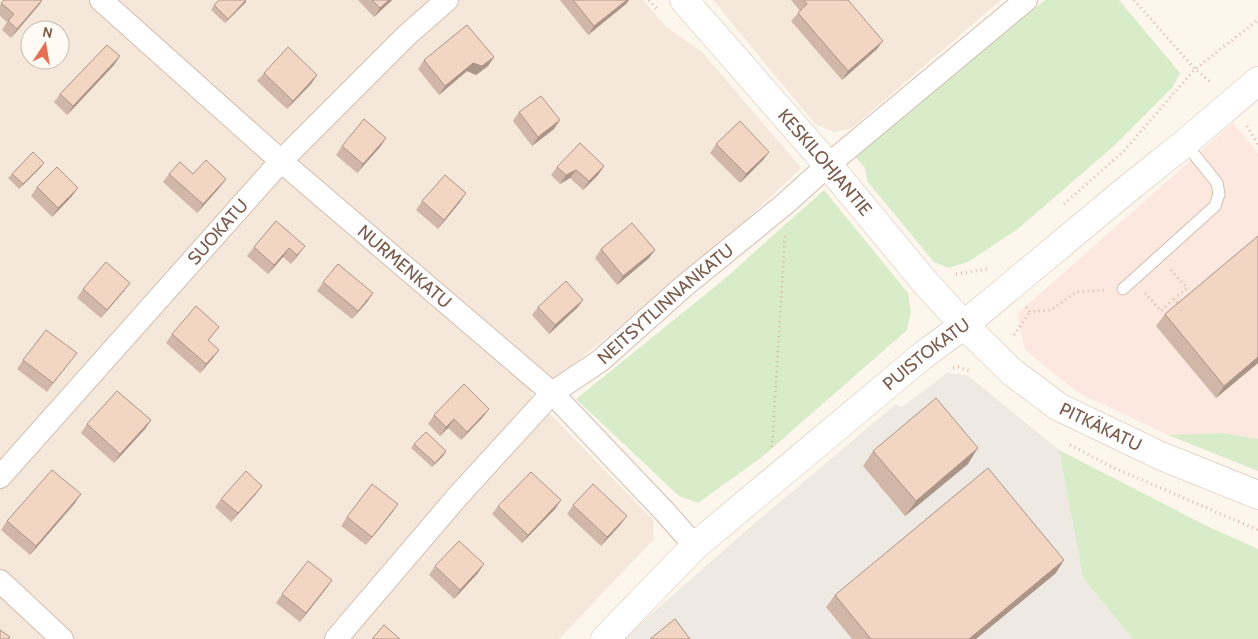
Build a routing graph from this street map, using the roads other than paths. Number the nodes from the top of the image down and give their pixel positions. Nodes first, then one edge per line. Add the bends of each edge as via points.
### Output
1 (101, 0) edge
2 (447, 0) edge
3 (684, 0) edge
4 (1026, 0) edge
5 (1258, 81) edge
6 (1185, 143) junction
7 (281, 161) junction
8 (828, 166) junction
9 (1123, 289) dead end
10 (964, 325) junction
11 (552, 393) junction
12 (0, 477) edge
13 (1258, 495) edge
14 (695, 546) junction
15 (0, 581) edge
16 (55, 637) edge
17 (336, 639) edge
18 (605, 639) edge

1 - 7 street, NURMENKATU
2 - 7 street, SUOKATU via 407,35
3 - 8 street, KESKILOHJANTIE
4 - 8 street, NEITSYTLINNANKATU
5 - 6 street, PUISTOKATU
6 - 9 lane via 1217,183 1219,194 1215,206
6 - 10 street, PUISTOKATU
7 - 11 street, NURMENKATU
7 - 12 street, SUOKATU
8 - 10 street, KESKILOHJANTIE
8 - 11 street, NEITSYTLINNANKATU via 600,361
10 - 13 street, PITKÄKATU via 1012,372 1059,406 1161,456
10 - 14 street, PUISTOKATU via 922,356
11 - 14 street, NURMENKATU
11 - 17 street, NEITSYTLINNANKATU via 458,496
14 - 18 street, PUISTOKATU
15 - 16 street

